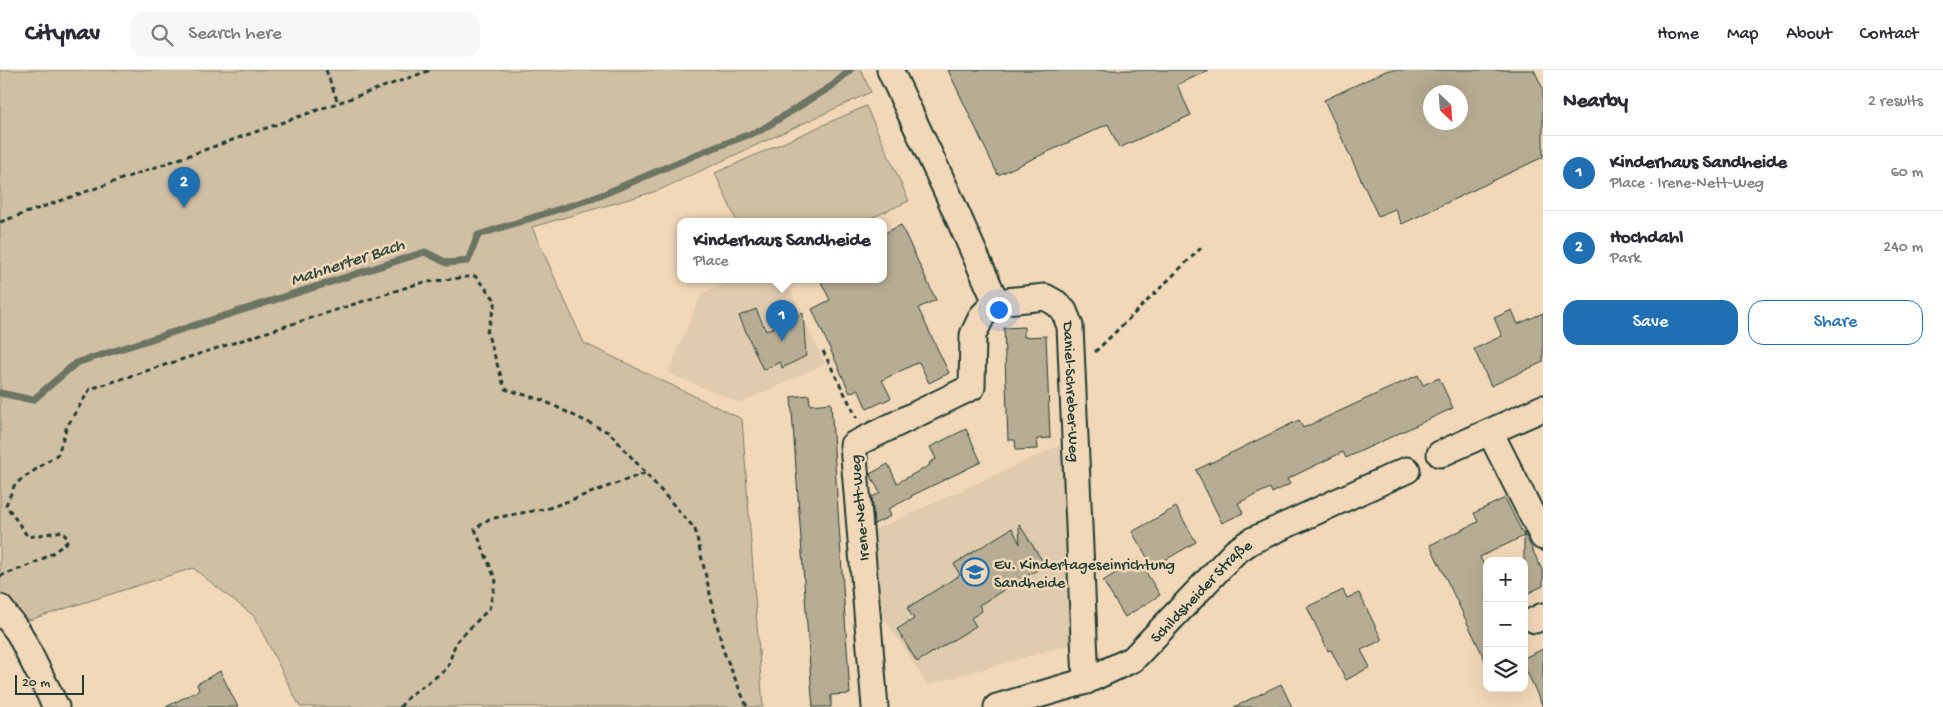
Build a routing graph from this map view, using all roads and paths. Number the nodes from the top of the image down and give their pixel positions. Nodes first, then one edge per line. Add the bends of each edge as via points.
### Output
1 (326, 70) edge
2 (431, 70) edge
3 (890, 70) edge
4 (338, 103) junction
5 (0, 222) edge
6 (1203, 246) dead end
7 (996, 302) junction
8 (823, 351) dead end
9 (1073, 372) junction
10 (1543, 408) edge
11 (1490, 432) junction
12 (867, 438) junction
13 (1440, 454) dead end
14 (1406, 470) dead end
15 (646, 473) junction
16 (1543, 538) edge
17 (0, 576) edge
18 (0, 608) edge
19 (1086, 681) junction
20 (1027, 703) edge
21 (56, 707) edge
22 (400, 707) edge
23 (748, 707) edge
24 (875, 707) edge
25 (997, 707) edge

1 - 4 path
2 - 4 path
3 - 7 street
4 - 5 path
6 - 9 path
7 - 9 street, Daniel-Schreber-Weg via 1045,297 1056,302 1070,326
7 - 12 street, Irene-Nett-Weg via 982,316 973,335 972,387
8 - 12 path
9 - 19 street, Daniel-Schreber-Weg
10 - 11 street
11 - 13 street
11 - 16 street
12 - 24 street, Irene-Nett-Weg via 853,445
14 - 19 street, Schildsheider Straße via 1251,541 1235,552 1133,659
15 - 17 path via 610,433 542,400 505,389 487,332 496,301 475,276 420,283 90,389 67,426 58,454 16,484 6,506 28,537 63,531 68,541 37,563
15 - 22 path via 550,508 489,519 475,529 496,581 489,610 456,642 447,669 409,696
15 - 23 path via 695,529 723,650
18 - 21 street via 18,633
19 - 20 street, Schildsheider Straße
20 - 25 street, Schildsheider Straße

